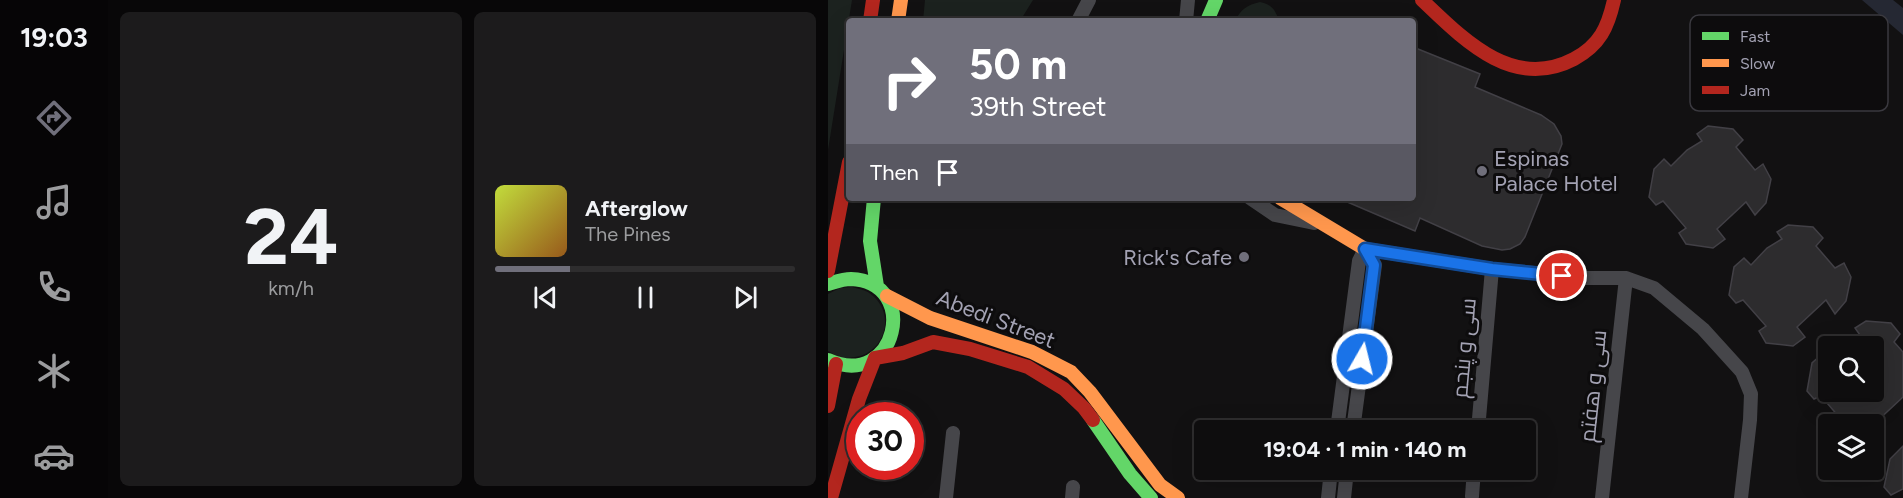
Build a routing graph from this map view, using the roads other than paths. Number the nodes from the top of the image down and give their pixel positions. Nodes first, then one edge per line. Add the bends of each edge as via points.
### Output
1 (873, 0) edge
2 (901, 0) edge
3 (1089, 0) edge
4 (1188, 0) edge
5 (1216, 0) edge
6 (1422, 0) edge
7 (1614, 0) edge
8 (870, 18) edge
9 (898, 18) edge
10 (1080, 18) edge
11 (1187, 18) edge
12 (1208, 18) edge
13 (846, 178) edge
14 (874, 201) edge
15 (1254, 201) edge
16 (1285, 201) edge
17 (1322, 224) junction
18 (1365, 249) junction
19 (1492, 269) junction
20 (828, 272) edge
21 (1626, 278) junction
22 (828, 284) edge
23 (882, 291) junction
24 (875, 358) junction
25 (832, 362) edge
26 (828, 406) edge
27 (1338, 420) edge
28 (1354, 420) edge
29 (1479, 420) edge
30 (953, 433) dead end
31 (1330, 480) edge
32 (1346, 480) edge
33 (1473, 480) edge
34 (1472, 496) dead end
35 (831, 498) edge
36 (946, 498) edge
37 (1151, 498) edge
38 (1178, 498) edge
39 (1328, 498) edge
40 (1344, 498) edge
41 (1602, 498) edge
42 (1741, 498) edge

1 - 8 street
2 - 9 street
3 - 10 street
4 - 11 street
5 - 12 street
6 - 7 street via 1467,41 1514,68 1532,70 1555,69 1594,48 1610,20
13 - 20 street
14 - 23 street via 870,241
15 - 17 street via 1275,215
16 - 17 street
17 - 18 street
18 - 19 street
18 - 27 street via 1359,261
18 - 28 street via 1374,265
19 - 21 street
19 - 29 street, سی و پنجم
21 - 41 street, سی و هفتم
21 - 42 street via 1654,288 1679,307 1742,372 1751,394
22 - 23 street, Abedi Street via 851,277 865,280
23 - 24 street via 893,309 894,322 892,336
23 - 38 street, Abedi Street via 930,318 1032,352 1071,372 1160,484
24 - 25 street, Abedi Street via 849,366
24 - 35 street
24 - 37 street, Abedi Street via 933,342 970,348 1028,367 1064,389 1083,408
25 - 26 street
30 - 36 street
31 - 39 street
32 - 40 street
33 - 34 street

